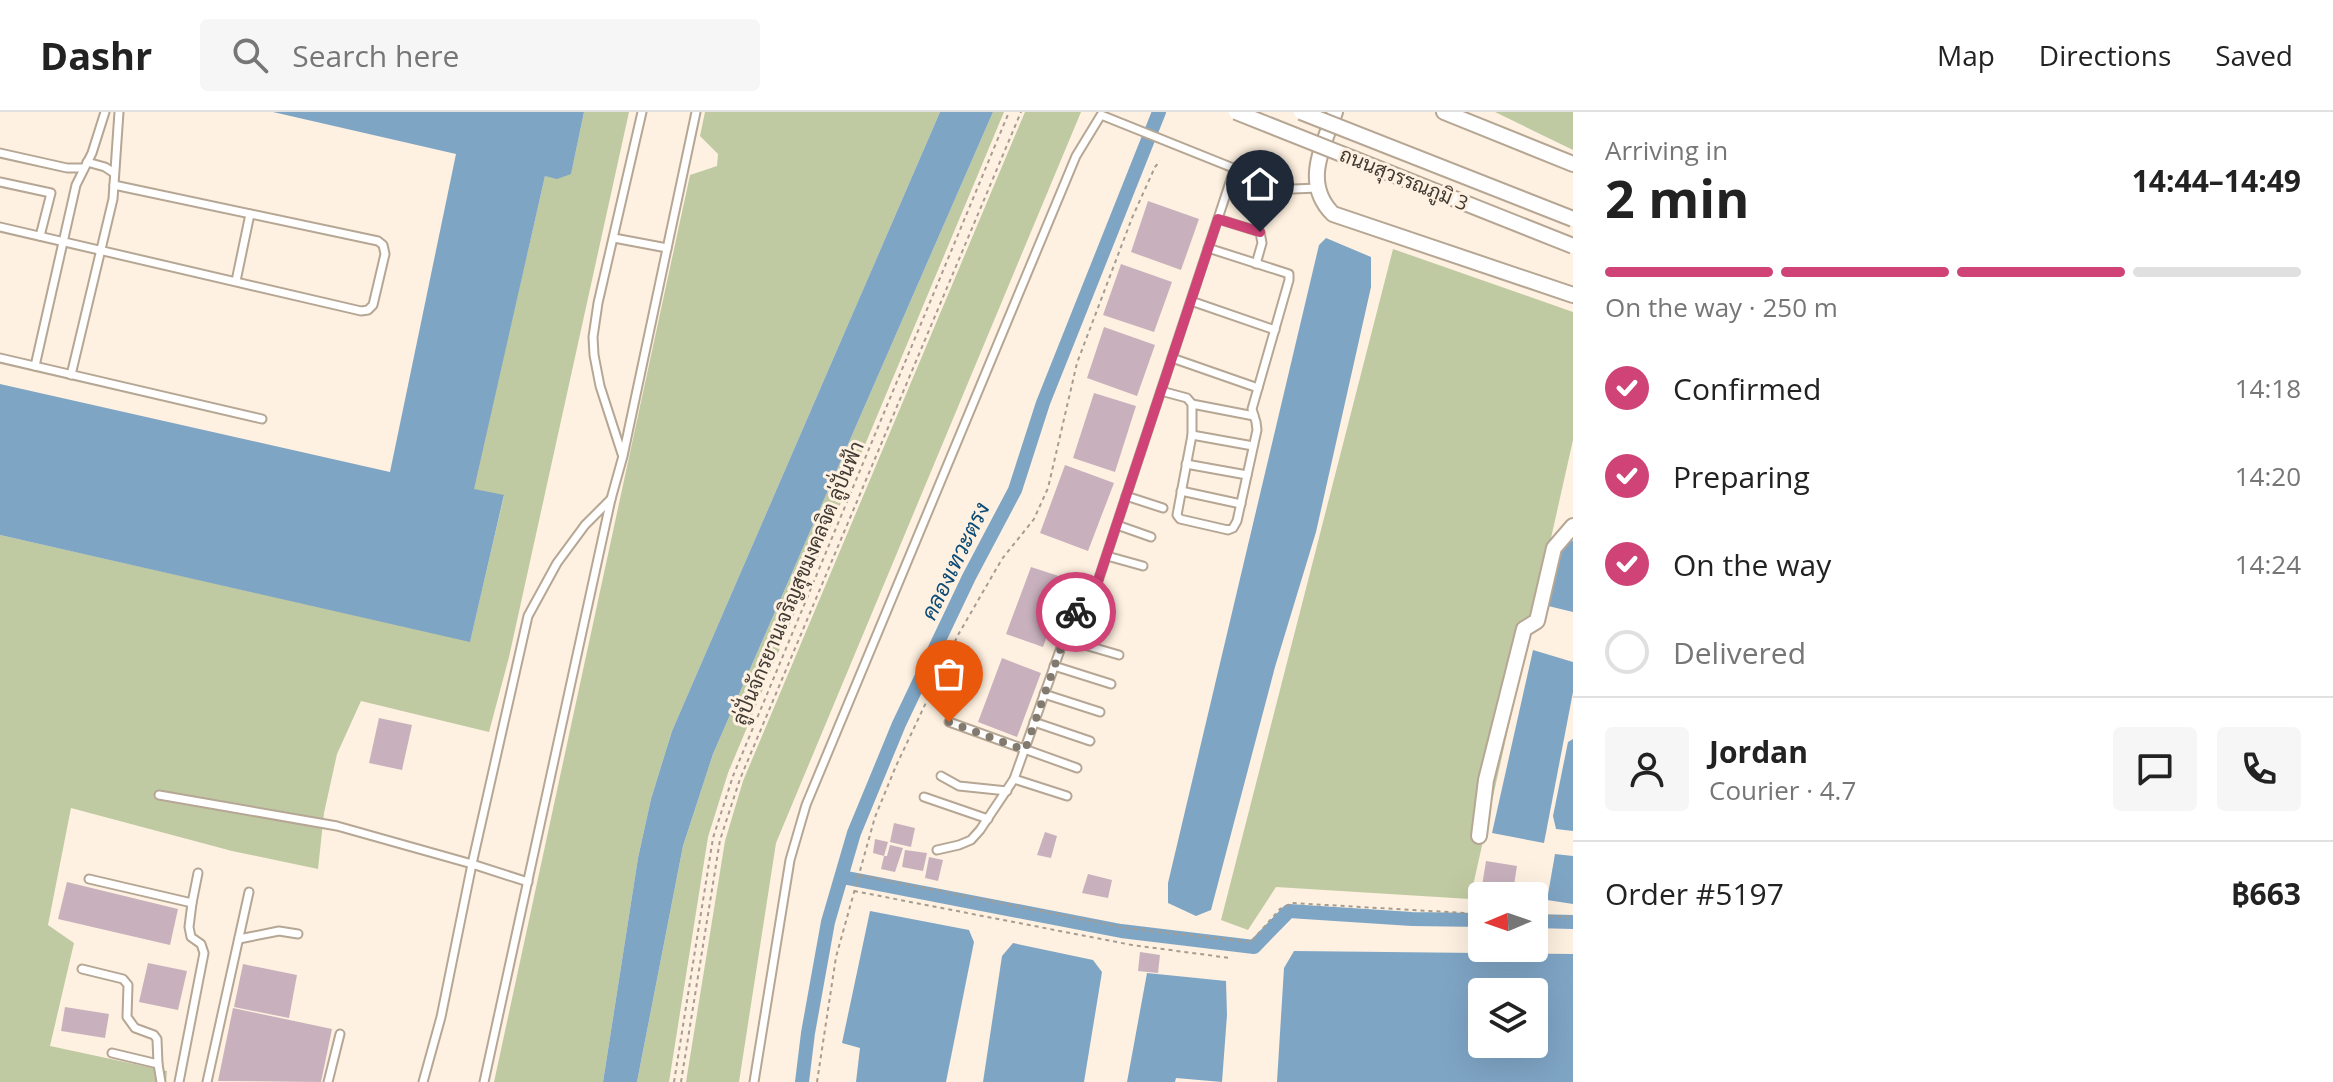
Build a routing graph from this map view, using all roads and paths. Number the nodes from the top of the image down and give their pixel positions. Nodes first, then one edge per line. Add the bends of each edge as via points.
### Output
1 (105, 112) edge
2 (119, 112) edge
3 (642, 112) edge
4 (696, 112) edge
5 (1009, 112) edge
6 (1021, 112) edge
7 (1236, 112) edge
8 (1301, 112) edge
9 (1335, 112) edge
10 (1444, 112) edge
11 (1102, 113) edge
12 (0, 153) edge
13 (1160, 161) dead end
14 (1573, 164) edge
15 (86, 165) junction
16 (1235, 167) junction
17 (114, 173) junction
18 (0, 182) edge
19 (114, 185) junction
20 (1318, 188) junction
21 (250, 214) junction
22 (1218, 219) junction
23 (1573, 219) edge
24 (0, 227) edge
25 (40, 236) junction
26 (614, 238) junction
27 (63, 241) junction
28 (1573, 246) edge
29 (667, 248) junction
30 (1208, 248) junction
31 (101, 250) junction
32 (1256, 264) junction
33 (236, 281) junction
34 (1573, 295) edge
35 (1191, 301) junction
36 (1275, 330) junction
37 (0, 358) edge
38 (1172, 358) junction
39 (35, 366) junction
40 (71, 375) junction
41 (1258, 388) junction
42 (1161, 391) junction
43 (1192, 404) junction
44 (1254, 416) junction
45 (262, 419) dead end
46 (1192, 435) junction
47 (1253, 446) junction
48 (623, 456) junction
49 (1186, 464) junction
50 (1247, 475) junction
51 (1181, 491) junction
52 (1126, 496) junction
53 (611, 499) junction
54 (1241, 504) junction
55 (1163, 508) dead end
56 (1117, 525) junction
57 (1573, 526) edge
58 (1151, 537) dead end
59 (1107, 556) junction
60 (1143, 566) dead end
61 (1096, 587) junction
62 (1081, 602) junction
63 (1064, 639) junction
64 (1119, 655) dead end
65 (1054, 666) junction
66 (1111, 684) dead end
67 (1044, 694) junction
68 (1100, 712) dead end
69 (949, 722) dead end
70 (1034, 722) junction
71 (1090, 741) dead end
72 (1025, 750) junction
73 (1077, 768) dead end
74 (941, 776) dead end
75 (1014, 779) junction
76 (1007, 791) junction
77 (159, 795) dead end
78 (1067, 796) dead end
79 (924, 797) dead end
80 (988, 819) junction
81 (1479, 836) dead end
82 (937, 850) dead end
83 (472, 864) junction
84 (198, 873) dead end
85 (858, 875) junction
86 (89, 879) dead end
87 (528, 882) junction
88 (853, 891) junction
89 (249, 892) dead end
90 (192, 903) junction
91 (1468, 913) edge
92 (1548, 916) edge
93 (1573, 917) edge
94 (298, 934) dead end
95 (239, 939) junction
96 (1230, 958) dead end
97 (82, 969) dead end
98 (340, 1034) dead end
99 (112, 1053) dead end
100 (158, 1064) junction
101 (161, 1082) edge
102 (179, 1082) edge
103 (207, 1082) edge
104 (328, 1082) edge
105 (423, 1082) edge
106 (484, 1082) edge
107 (674, 1082) edge
108 (681, 1082) edge
109 (754, 1082) edge
110 (817, 1082) edge

1 - 15 lane
2 - 17 lane
3 - 26 lane
4 - 29 lane
5 - 107 path, ลู่ปั่นจักรยานเจริญสุขมงคลจิต ลู่ปั่นฟ้า via 733,776 713,838
6 - 108 path via 740,779 720,840
7 - 28 street, ถนนสุวรรณภูมิ 3, bridge
8 - 23 street, ถนนสุวรรณภูมิ 3, bridge
9 - 20 street via 1316,167
10 - 14 street
11 - 16 lane
11 - 109 lane via 1076,156 806,805 790,860
12 - 15 lane via 67,168
13 - 85 path via 1132,218 1077,363 1048,488 1034,519 1002,559 958,635 896,766
15 - 17 lane
15 - 27 lane
16 - 20 lane via 1278,186
16 - 22 lane
17 - 19 lane
18 - 25 lane via 51,193
19 - 21 lane
19 - 31 lane
20 - 34 street via 1333,214
21 - 33 lane
21 - 33 lane via 378,241 385,254 368,310
22 - 30 lane
22 - 32 lane via 1260,232
24 - 25 lane
25 - 27 lane
26 - 29 lane
26 - 48 lane via 594,346 600,386
27 - 31 lane
27 - 39 lane
29 - 48 lane
30 - 32 lane
30 - 35 lane
31 - 33 lane
31 - 40 lane
32 - 36 lane via 1289,274
35 - 36 lane
35 - 38 lane
36 - 41 lane
37 - 39 lane
38 - 41 lane
38 - 42 lane
39 - 40 lane
40 - 45 lane
41 - 44 lane
42 - 43 lane
42 - 52 lane
43 - 44 lane
43 - 46 lane
44 - 47 lane
46 - 47 lane
46 - 49 lane
47 - 50 lane
48 - 53 lane
49 - 50 lane
49 - 51 lane
50 - 54 lane
51 - 54 lane
51 - 54 lane via 1180,519 1228,530 1237,521
52 - 55 lane
52 - 56 lane
53 - 83 lane via 557,563 528,616
53 - 87 lane
56 - 58 lane
56 - 59 lane
57 - 81 street via 1554,548 1537,621 1524,629 1486,780
59 - 60 lane
59 - 61 lane
61 - 62 lane via 1083,589
61 - 62 lane via 1101,592 1099,605 1086,607
62 - 63 lane
63 - 64 lane
63 - 65 lane
65 - 66 lane
65 - 67 lane
67 - 68 lane
67 - 70 lane
69 - 72 lane
70 - 71 lane
70 - 72 lane
72 - 73 lane
72 - 75 lane
74 - 76 lane via 959,786
75 - 76 lane
75 - 78 lane
76 - 80 lane
77 - 83 lane via 337,826
79 - 80 lane
80 - 82 lane via 971,840
83 - 87 lane
83 - 105 lane
84 - 90 lane
85 - 88 path
85 - 91 path via 1127,928 1251,942 1292,903
86 - 90 lane
87 - 106 lane
88 - 96 path via 1132,945
88 - 110 path via 836,957
89 - 95 lane
90 - 102 lane via 191,937 204,953
92 - 93 path
94 - 95 lane via 279,931
95 - 103 lane
97 - 100 lane via 123,979 128,985 127,1017 135,1028 157,1039
98 - 104 lane
99 - 100 lane
100 - 101 lane

